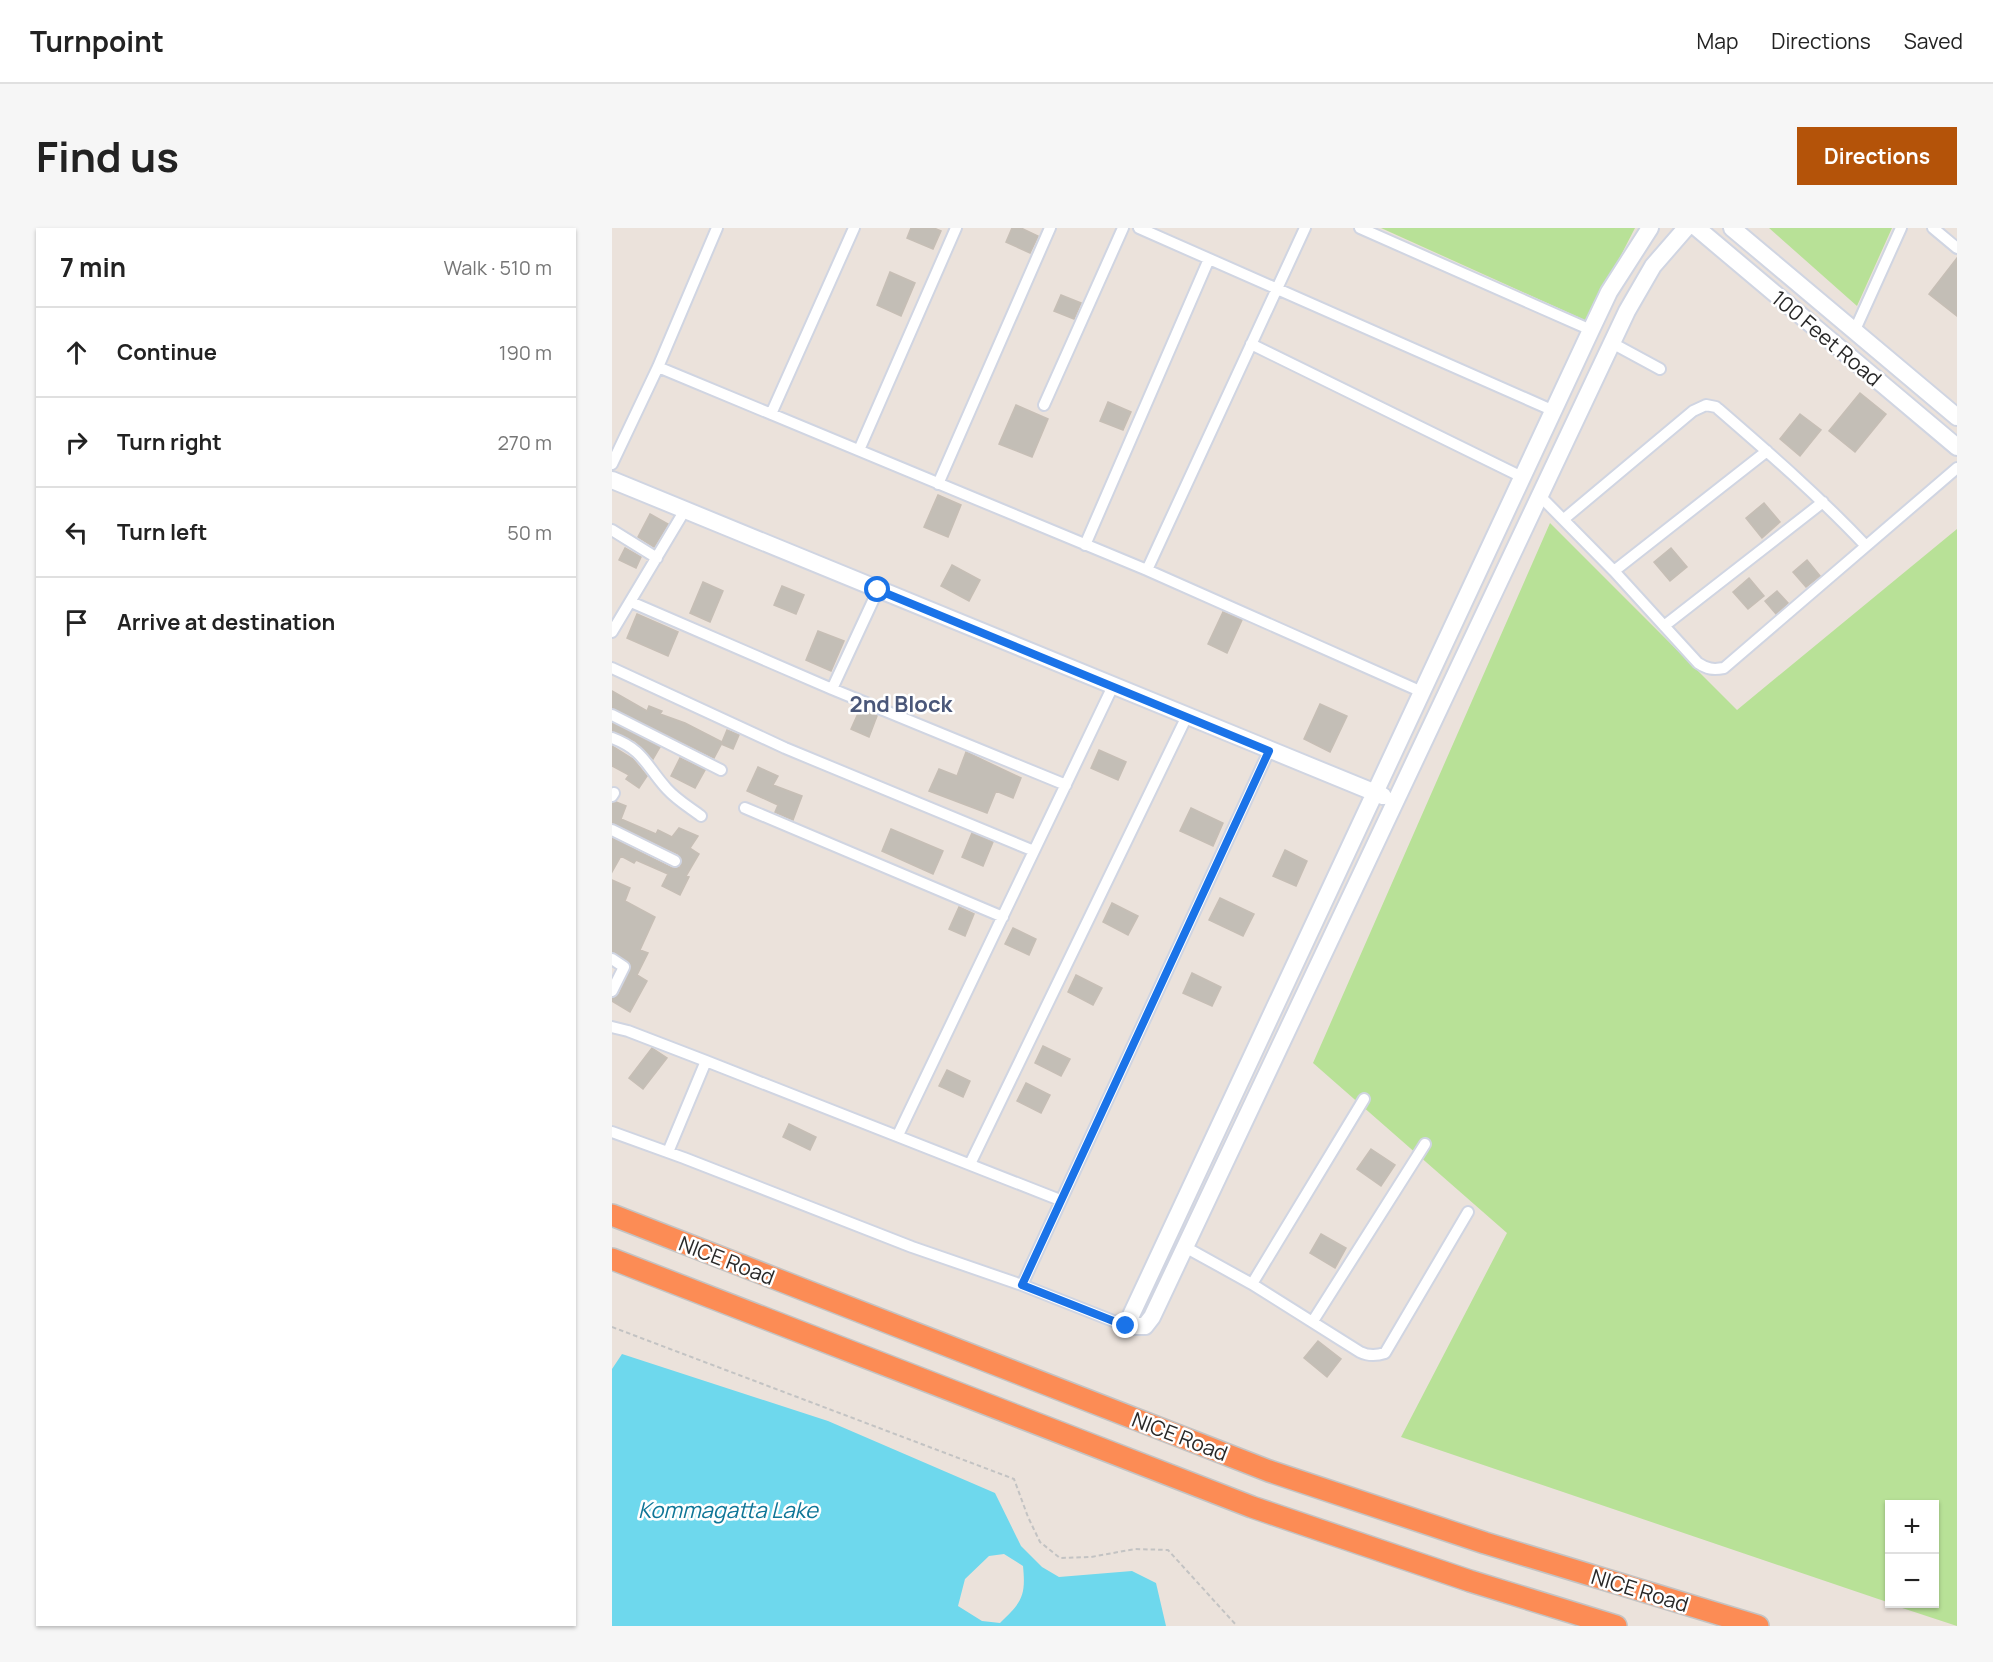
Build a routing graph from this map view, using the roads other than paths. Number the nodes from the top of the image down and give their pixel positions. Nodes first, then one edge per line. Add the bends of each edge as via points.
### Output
1 (717, 228) edge
2 (854, 228) edge
3 (956, 228) edge
4 (1050, 228) edge
5 (1123, 228) edge
6 (1139, 228) edge
7 (1305, 228) edge
8 (1360, 228) edge
9 (1650, 228) edge
10 (1686, 228) edge
11 (1697, 228) edge
12 (1732, 228) edge
13 (1901, 228) edge
14 (1933, 228) edge
15 (1957, 248) edge
16 (1209, 259) junction
17 (1277, 289) junction
18 (1591, 330) junction
19 (1854, 332) junction
20 (1612, 343) junction
21 (1251, 344) junction
22 (658, 367) junction
23 (1660, 369) dead end
24 (1044, 405) dead end
25 (1554, 411) junction
26 (771, 414) junction
27 (1957, 417) edge
28 (1957, 447) edge
29 (859, 450) junction
30 (1767, 451) junction
31 (612, 464) edge
32 (1957, 468) edge
33 (1522, 477) junction
34 (612, 480) edge
35 (938, 484) junction
36 (1539, 496) junction
37 (1823, 502) junction
38 (685, 510) junction
39 (1564, 519) junction
40 (612, 530) edge
41 (1085, 545) junction
42 (1866, 546) junction
43 (657, 558) junction
44 (1147, 570) junction
45 (1614, 571) junction
46 (878, 590) junction
47 (631, 602) junction
48 (1664, 627) junction
49 (612, 632) edge
50 (612, 668) edge
51 (1113, 686) junction
52 (832, 689) junction
53 (1422, 692) junction
54 (612, 716) edge
55 (1187, 716) junction
56 (612, 738) edge
57 (1269, 751) junction
58 (721, 771) dead end
59 (1066, 784) junction
60 (1375, 793) junction
61 (1396, 801) junction
62 (745, 808) dead end
63 (701, 816) dead end
64 (612, 830) edge
65 (1034, 851) junction
66 (675, 861) dead end
67 (1003, 917) junction
68 (612, 959) edge
69 (612, 991) edge
70 (612, 1027) edge
71 (706, 1061) junction
72 (1364, 1099) dead end
73 (612, 1132) edge
74 (898, 1135) junction
75 (1425, 1144) dead end
76 (668, 1152) junction
77 (970, 1164) junction
78 (1060, 1200) junction
79 (1468, 1212) dead end
80 (612, 1215) edge
81 (1185, 1247) junction
82 (612, 1259) edge
83 (1252, 1284) junction
84 (1022, 1285) junction
85 (1313, 1321) junction
86 (1126, 1326) junction
87 (1617, 1626) edge
88 (1758, 1626) edge

1 - 22 street
2 - 26 street
3 - 29 street
4 - 35 street
5 - 24 street
6 - 16 street
7 - 17 street
8 - 18 street
9 - 18 street via 1609,292
10 - 20 street via 1640,286
11 - 28 street, 100 Feet Road
12 - 19 street, 100 Feet Road
13 - 19 street
14 - 15 street
16 - 17 street
16 - 41 street
17 - 21 street
17 - 25 street
18 - 25 street
19 - 27 street, 100 Feet Road
20 - 23 street
20 - 36 street
21 - 33 street
21 - 44 street
22 - 26 street
22 - 31 street
25 - 33 street
26 - 29 street
29 - 35 street
30 - 37 street
30 - 39 street via 1716,407 1706,405 1693,411
30 - 45 street
32 - 42 street
33 - 53 street
34 - 38 street
35 - 41 street
36 - 39 street
36 - 61 street
37 - 42 street
37 - 48 street
38 - 43 street
38 - 46 street
39 - 45 street
40 - 43 street
41 - 44 street
42 - 48 street via 1724,668 1704,668
43 - 47 street
44 - 53 street
45 - 48 street
46 - 51 street
46 - 52 street
47 - 49 street
47 - 52 street
50 - 65 street via 785,748
51 - 55 street
51 - 59 street
52 - 59 street
53 - 60 street
54 - 58 street
55 - 57 street
55 - 77 street
56 - 63 street via 638,752 665,788
57 - 60 street
57 - 78 street
59 - 65 street
60 - 61 street
60 - 86 street
61 - 81 street
62 - 67 street
64 - 66 street
65 - 67 street
67 - 74 street
68 - 69 street via 624,967
70 - 71 street
71 - 74 street
71 - 76 street
72 - 83 street
73 - 76 street
74 - 77 street
75 - 85 street
76 - 84 street via 912,1247
77 - 78 street
78 - 84 street
79 - 85 street via 1385,1353 1364,1354
80 - 88 highway, NICE Road via 1269,1471 1485,1543
81 - 83 street
81 - 86 street via 1152,1317 1145,1326
82 - 87 highway, NICE Road via 1252,1507
83 - 85 street
84 - 86 street

